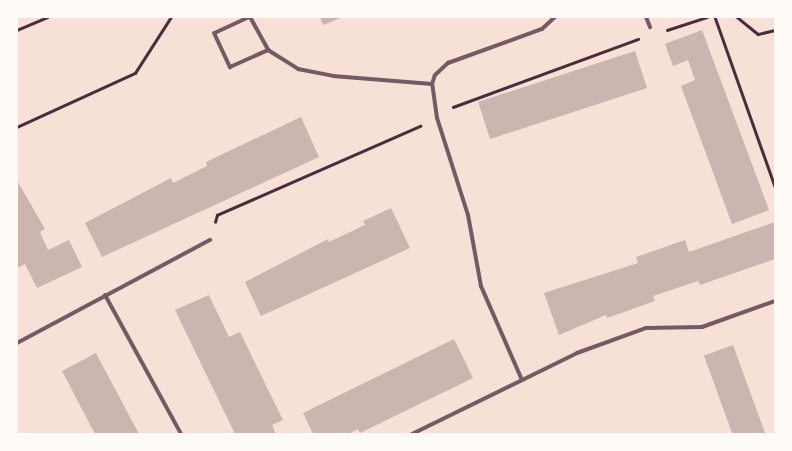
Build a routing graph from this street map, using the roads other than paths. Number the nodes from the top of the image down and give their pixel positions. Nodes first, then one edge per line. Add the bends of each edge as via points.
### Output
1 (250, 17) edge
2 (555, 17) edge
3 (646, 17) edge
4 (650, 27) road end
5 (268, 50) junction
6 (432, 84) junction
7 (210, 240) dead end
8 (105, 294) junction
9 (775, 301) edge
10 (17, 343) edge
11 (522, 380) junction
12 (181, 434) edge
13 (412, 434) edge

1 - 5 street
1 - 5 street via 214,33 230,67
2 - 6 street via 542,29 448,63 434,74
3 - 4 street
5 - 6 street via 305,70
6 - 11 street via 437,118 468,215 481,286
7 - 8 street
8 - 10 street
8 - 12 street
9 - 11 street via 702,327 646,328 577,353
11 - 13 street

